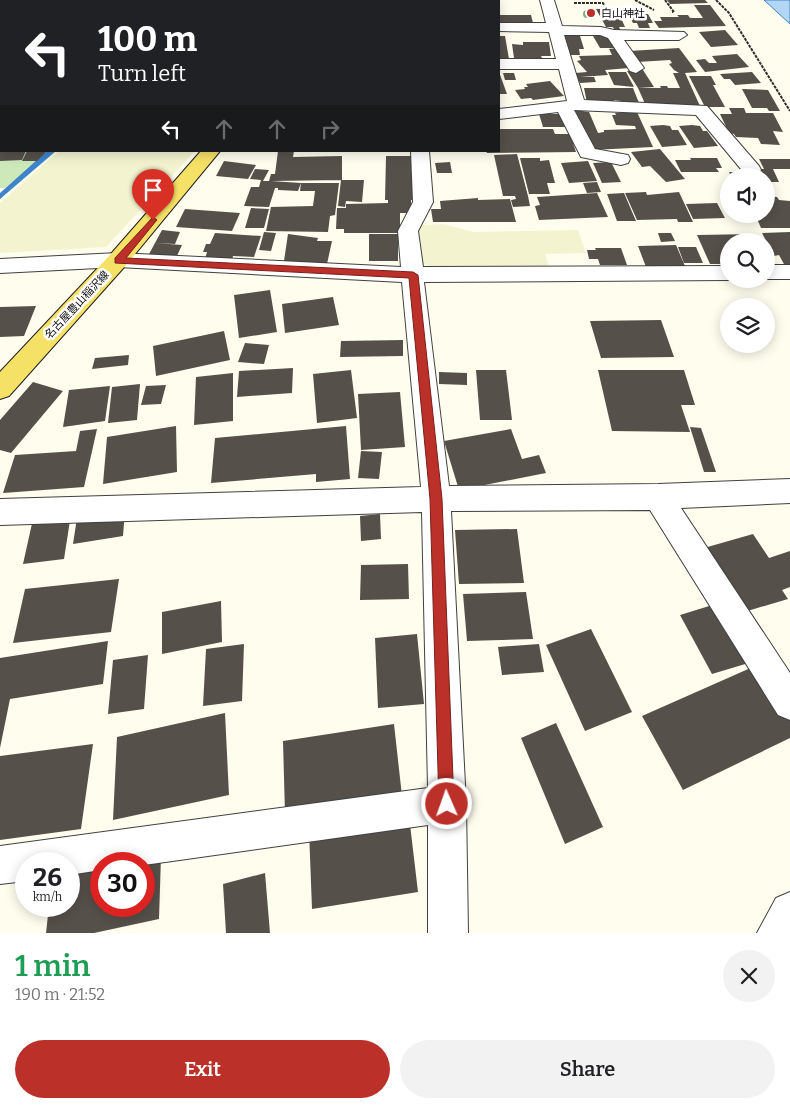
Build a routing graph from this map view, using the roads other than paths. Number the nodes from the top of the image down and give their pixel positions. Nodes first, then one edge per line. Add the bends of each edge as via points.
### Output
1 (547, 1) edge
2 (500, 27) edge
3 (557, 29) junction
4 (679, 34) dead end
5 (613, 35) junction
6 (500, 64) edge
7 (566, 64) junction
8 (636, 68) dead end
9 (571, 106) junction
10 (500, 114) edge
11 (210, 152) edge
12 (420, 152) edge
13 (621, 159) dead end
14 (750, 168) edge
15 (118, 260) junction
16 (0, 266) edge
17 (790, 272) edge
18 (720, 273) edge
19 (775, 273) edge
20 (413, 275) junction
21 (0, 389) edge
22 (790, 491) edge
23 (658, 497) junction
24 (436, 499) junction
25 (0, 512) edge
26 (790, 703) edge
27 (447, 804) junction
28 (0, 864) edge
29 (790, 912) edge
30 (448, 933) edge
31 (777, 933) edge

1 - 3 street
2 - 3 street
3 - 5 street via 601,31
3 - 7 street
4 - 5 street
5 - 8 street
6 - 7 street
7 - 9 street
9 - 10 street
9 - 13 street via 588,153
9 - 14 street via 701,110
11 - 15 main road, 名古屋豊山稲沢線
12 - 20 street via 423,202 408,231
15 - 16 street
15 - 20 street
15 - 21 main road, 名古屋豊山稲沢線
17 - 19 street
18 - 20 street
20 - 24 street
22 - 23 street
23 - 24 street
23 - 26 street
24 - 25 street
24 - 27 street
27 - 28 street
27 - 30 street
29 - 31 street

